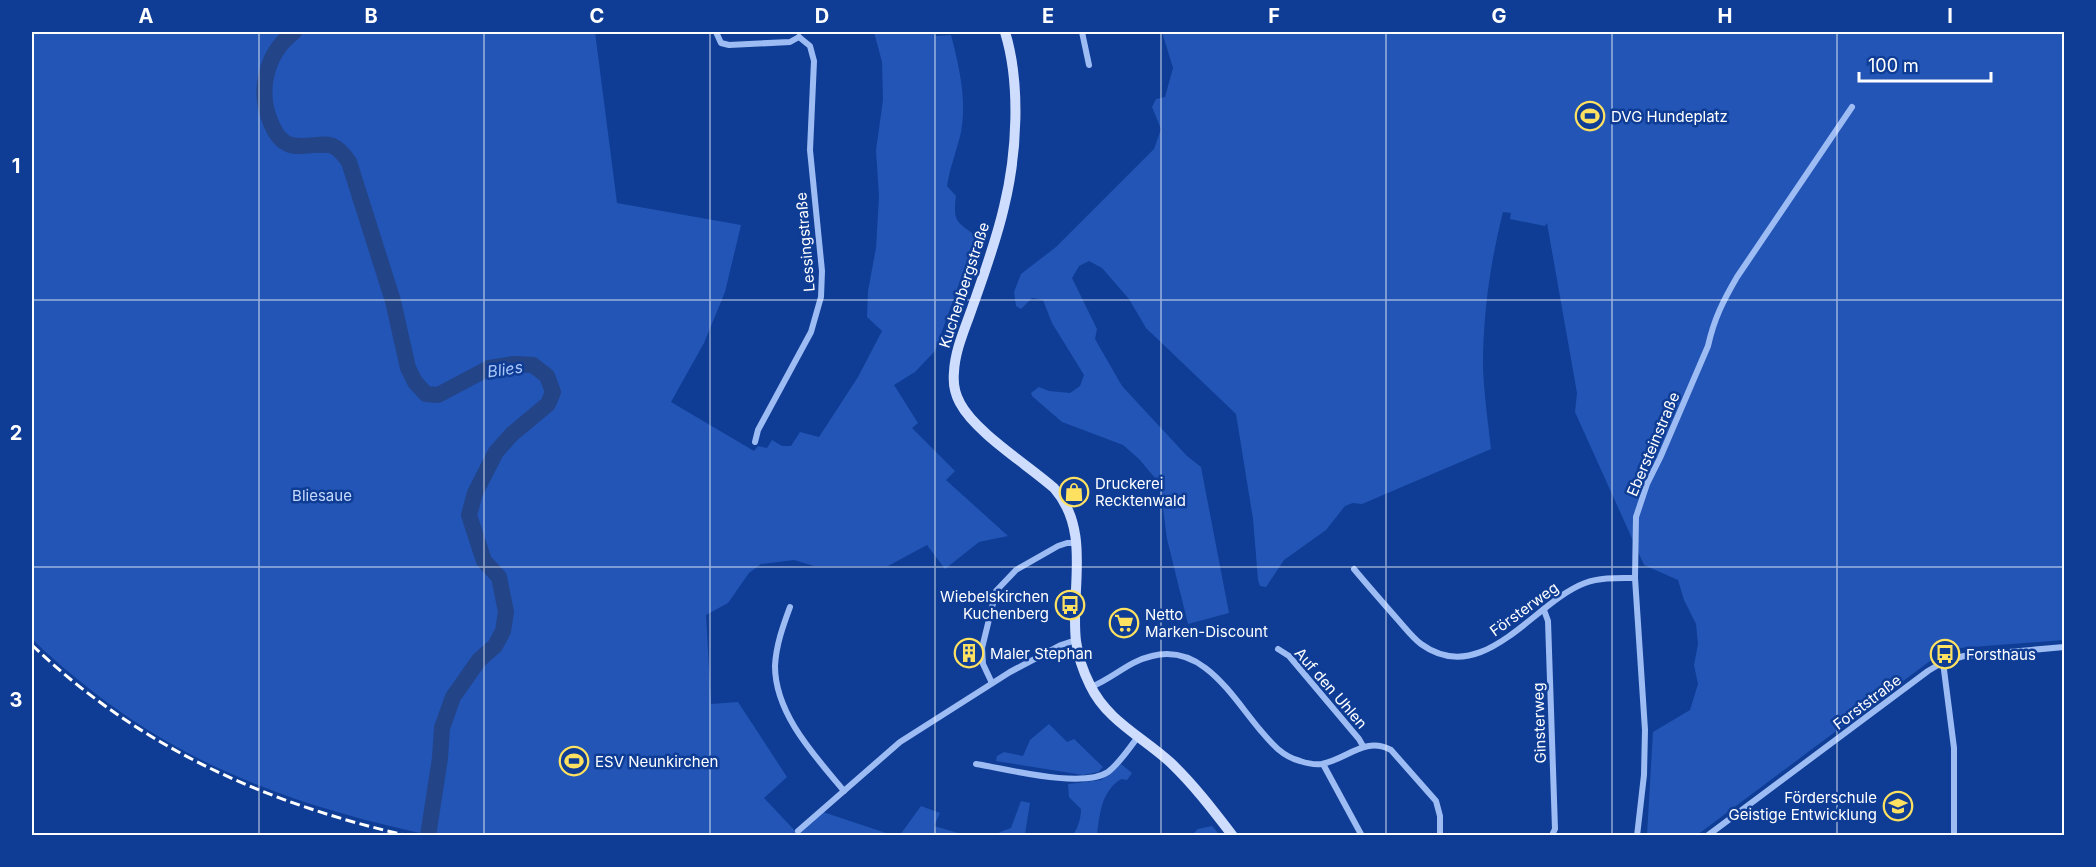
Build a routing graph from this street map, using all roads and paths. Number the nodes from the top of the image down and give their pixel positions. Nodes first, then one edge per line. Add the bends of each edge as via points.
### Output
1 (716, 32) edge
2 (1005, 32) edge
3 (1082, 32) edge
4 (801, 34) edge
5 (1089, 65) dead end
6 (1852, 107) dead end
7 (755, 442) dead end
8 (1077, 543) junction
9 (1354, 569) dead end
10 (1635, 578) junction
11 (790, 607) dead end
12 (1544, 610) junction
13 (1076, 640) junction
14 (2064, 647) edge
15 (1278, 649) dead end
16 (1943, 662) junction
17 (992, 683) junction
18 (1091, 687) junction
19 (1138, 737) junction
20 (1363, 746) junction
21 (976, 764) dead end
22 (1323, 764) junction
23 (844, 790) junction
24 (798, 831) dead end
25 (1552, 835) edge
26 (1233, 836) edge
27 (1362, 836) edge
28 (1440, 836) edge
29 (1637, 836) edge
30 (1707, 836) edge
31 (1954, 836) edge

1 - 4 street via 722,43 729,45 790,42
2 - 8 main road, Kuchenbergstraße via 1014,74 1009,182 997,236 955,360 954,382 959,402 972,419 1061,496 1072,517
3 - 5 street
4 - 7 street, Lessingstraße via 814,61 810,150 821,297 811,332
6 - 10 street, Ebersteinstraße via 1722,302 1708,346 1640,502
8 - 13 main road, Kuchenbergstraße
8 - 17 street via 1058,546 1016,570 996,591 982,648 983,664
9 - 12 street, Försterweg via 1418,642 1444,655 1463,656 1485,650
10 - 12 street, Försterweg via 1585,583
10 - 29 street, Ebersteinstraße via 1645,730
11 - 23 street via 776,654 781,695 792,722
12 - 25 street, Ginsterweg via 1548,621 1555,829
13 - 17 street
13 - 18 main road, Kuchenbergstraße
14 - 16 street, Forststraße via 1964,656
15 - 20 street, Auf den Uhlen via 1289,656
16 - 30 street, Forststraße
16 - 31 street via 1954,747
17 - 23 street via 900,742
18 - 19 main road, Kuchenbergstraße via 1104,708
18 - 22 street via 1148,657 1177,654 1193,659 1208,669 1282,753 1299,761
19 - 21 street via 1108,771 1094,778 1064,778
19 - 26 main road, Kuchenbergstraße via 1182,773
20 - 22 street, Auf den Uhlen
20 - 28 street, Auf den Uhlen via 1391,750 1432,794 1439,809
22 - 27 street
23 - 24 street

